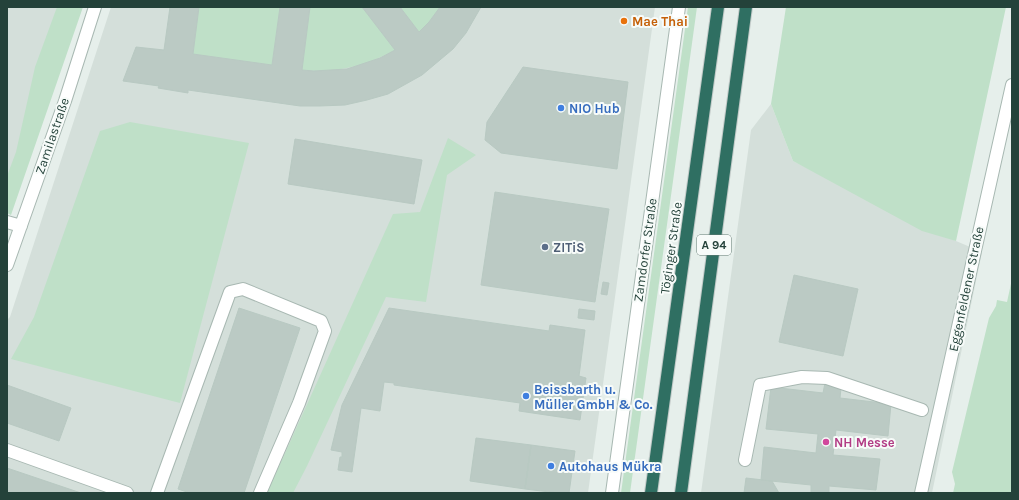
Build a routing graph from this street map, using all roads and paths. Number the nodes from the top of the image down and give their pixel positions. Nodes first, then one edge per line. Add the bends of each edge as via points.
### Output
1 (95, 7) edge
2 (679, 7) edge
3 (718, 7) edge
4 (746, 7) edge
5 (1012, 85) edge
6 (7, 222) edge
7 (21, 226) junction
8 (7, 265) edge
9 (922, 410) dead end
10 (7, 450) edge
11 (745, 460) dead end
12 (127, 493) edge
13 (157, 493) edge
14 (260, 493) edge
15 (612, 493) edge
16 (651, 493) edge
17 (681, 493) edge
18 (921, 493) edge

1 - 7 street, Zamilastraße
2 - 15 street, Zamdorfer Straße
3 - 16 highway, Töginger Straße / A 94
4 - 17 highway, A 94
5 - 18 street, Eggenfeldener Straße
6 - 7 street
7 - 8 street, Zamilastraße
9 - 11 street via 827,378 802,377 760,385
10 - 12 street
13 - 14 street via 230,292 244,289 321,321 325,331 299,403

